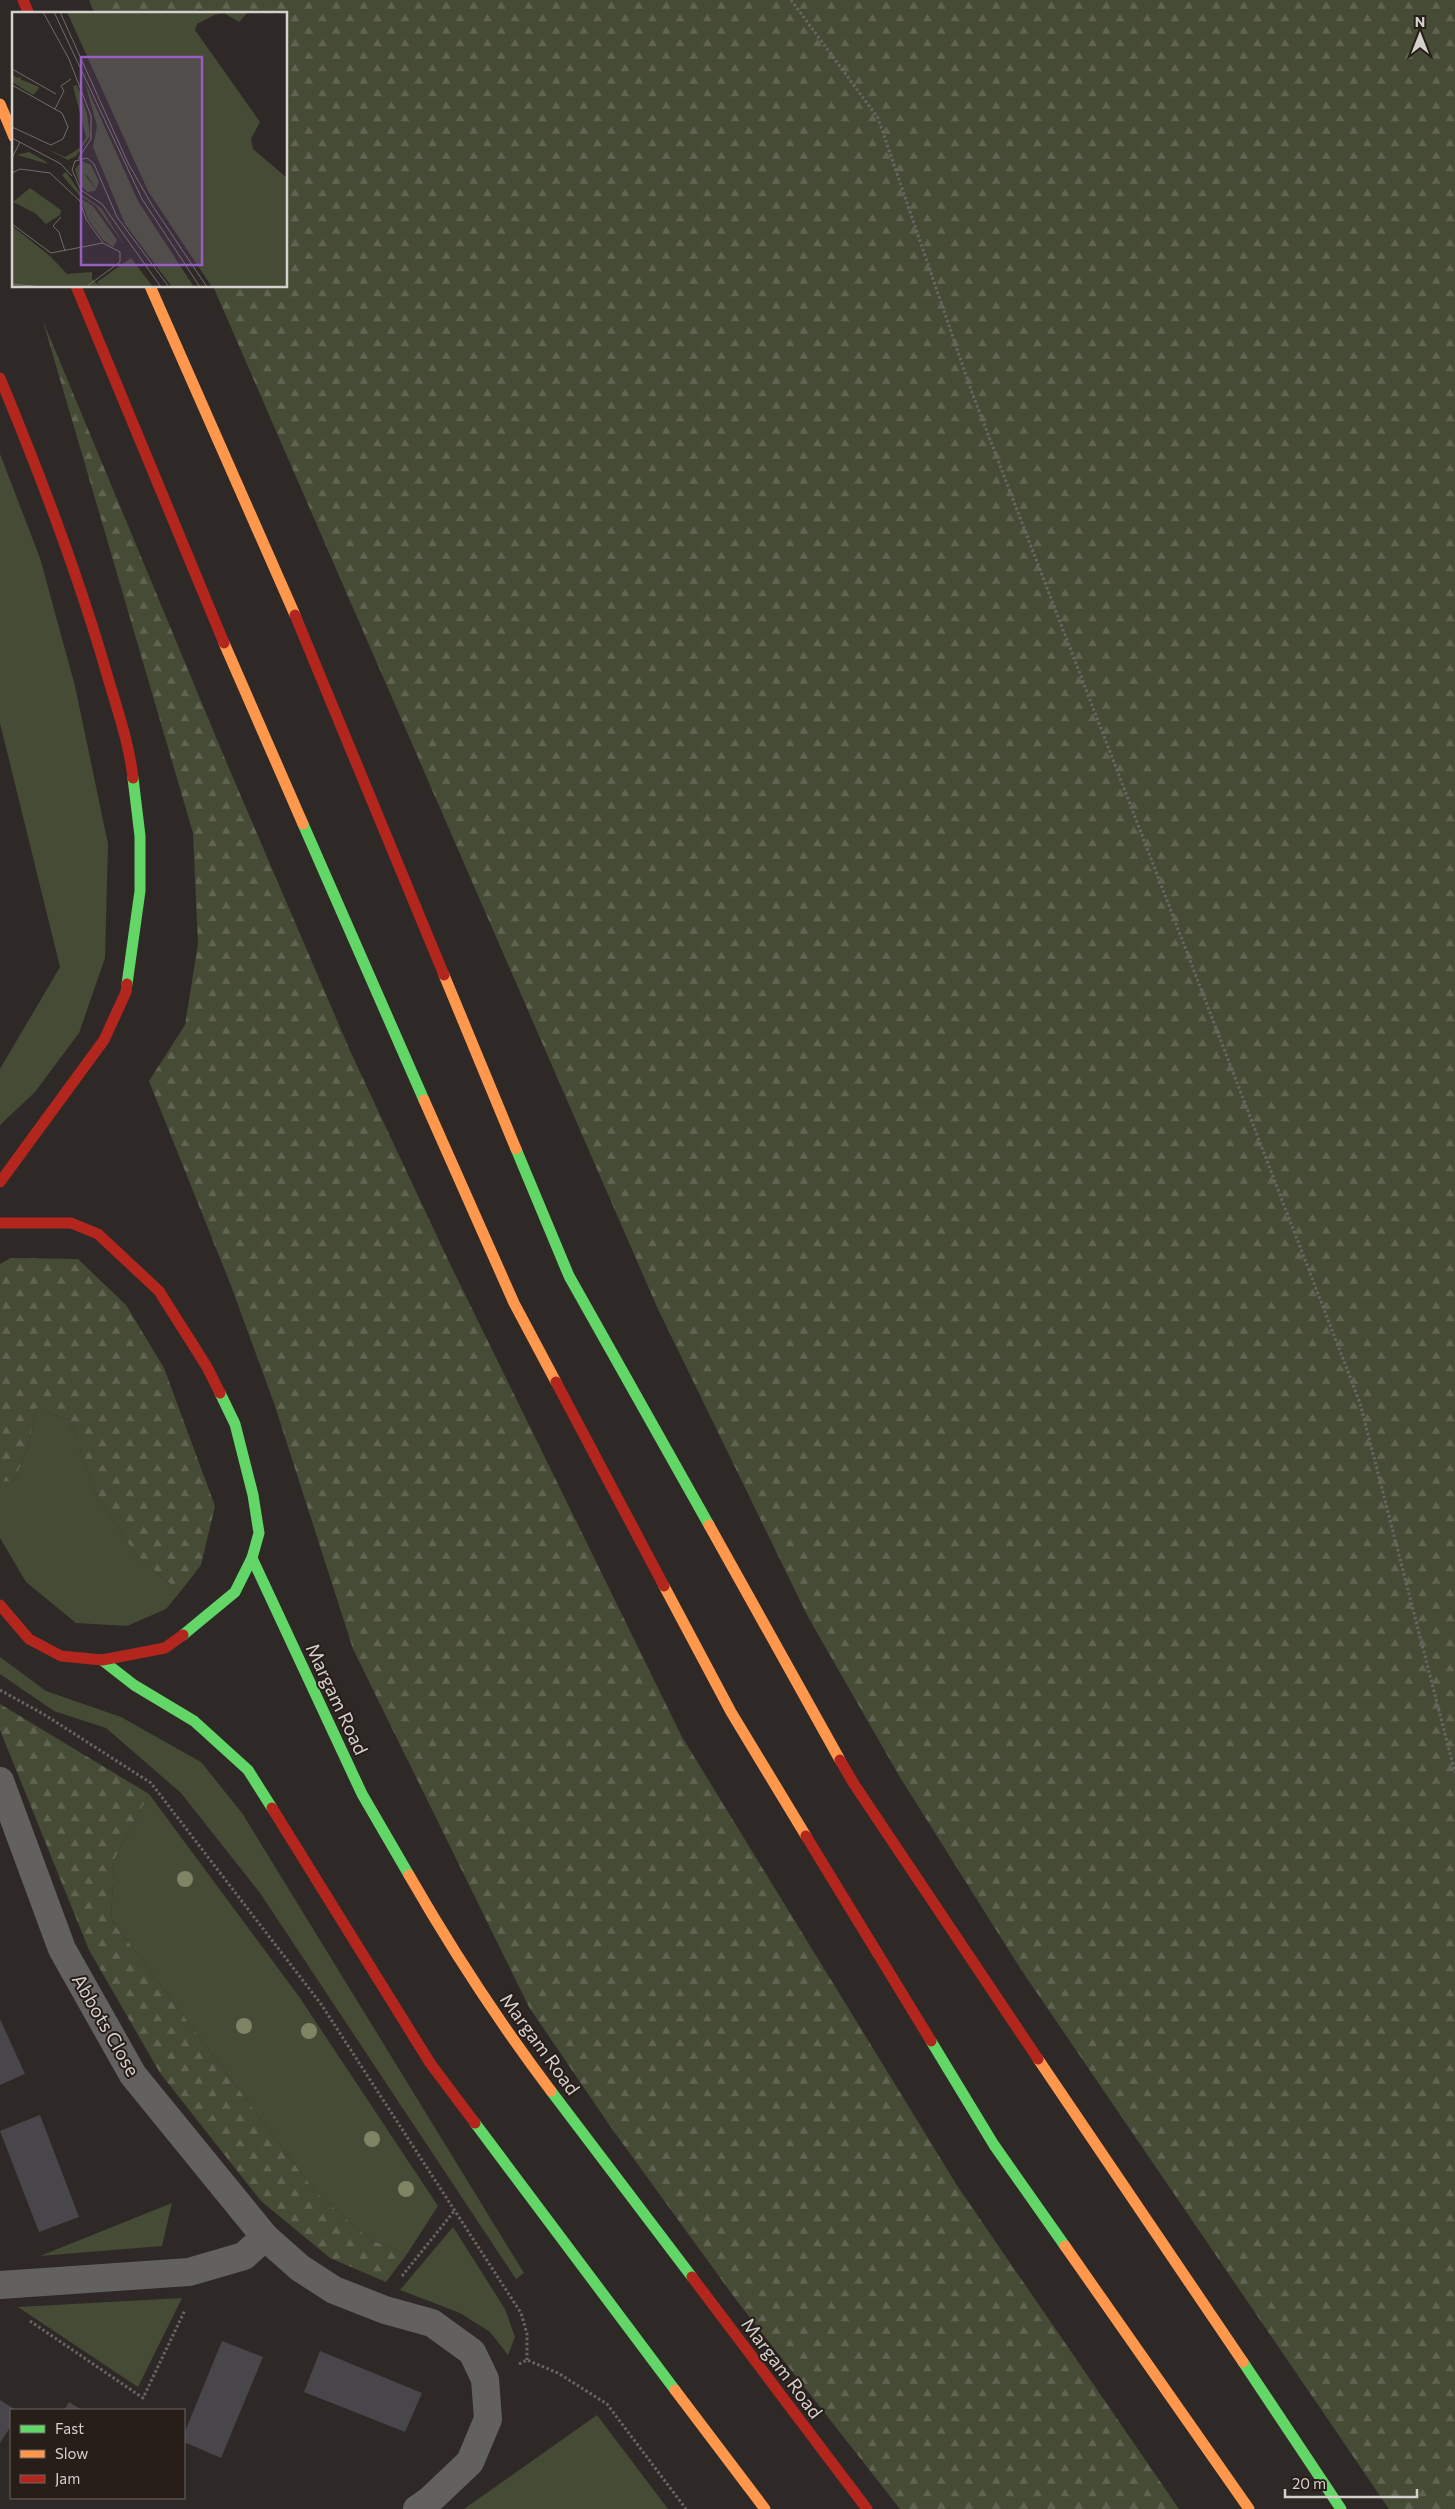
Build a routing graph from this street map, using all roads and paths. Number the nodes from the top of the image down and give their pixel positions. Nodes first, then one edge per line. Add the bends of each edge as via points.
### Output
1 (23, 0) edge
2 (791, 0) edge
3 (28, 12) edge
4 (0, 104) edge
5 (12, 132) edge
6 (77, 288) edge
7 (151, 288) edge
8 (0, 378) edge
9 (0, 1182) edge
10 (0, 1223) edge
11 (252, 1558) junction
12 (0, 1605) edge
13 (102, 1660) junction
14 (0, 1690) edge
15 (1455, 1773) edge
16 (0, 1782) edge
17 (455, 2210) junction
18 (265, 2237) junction
19 (189, 2272) junction
20 (0, 2285) edge
21 (385, 2310) junction
22 (22, 2316) dead end
23 (527, 2360) junction
24 (485, 2379) junction
25 (417, 2509) edge
26 (686, 2509) edge
27 (764, 2509) edge
28 (867, 2509) edge
29 (1249, 2509) edge
30 (1341, 2509) edge

1 - 3 main road
2 - 15 path via 878,118 971,390 1356,1393
4 - 5 main road
6 - 29 main road via 254,714 514,1303 731,1712 988,2137
7 - 30 main road via 264,542 569,1276 854,1784
8 - 9 main road via 48,494 92,623 118,714 132,770 139,826 140,891 126,992 104,1040
10 - 11 main road via 71,1223 98,1234 159,1291 207,1367 235,1424 260,1533
11 - 13 main road via 235,1592 165,1648
11 - 28 main road, Margam Road via 362,1794 436,1922 513,2040
12 - 13 main road via 29,1639 62,1656
13 - 27 main road via 134,1685 194,1721 248,1770 430,2063
14 - 17 path via 44,1714 151,1783 321,2004
16 - 18 street, Abbots Close via 62,1949 133,2075
17 - 21 path via 394,2287
17 - 23 path via 521,2313 527,2334
18 - 19 street via 244,2256
18 - 21 street, Abbots Close via 300,2268 334,2290
19 - 20 street
19 - 22 path via 194,2290 143,2398
21 - 24 street, Abbots Close via 432,2324 472,2352
23 - 24 path
23 - 26 path via 558,2373 607,2404
24 - 25 street, Abbots Close via 488,2419 470,2462

